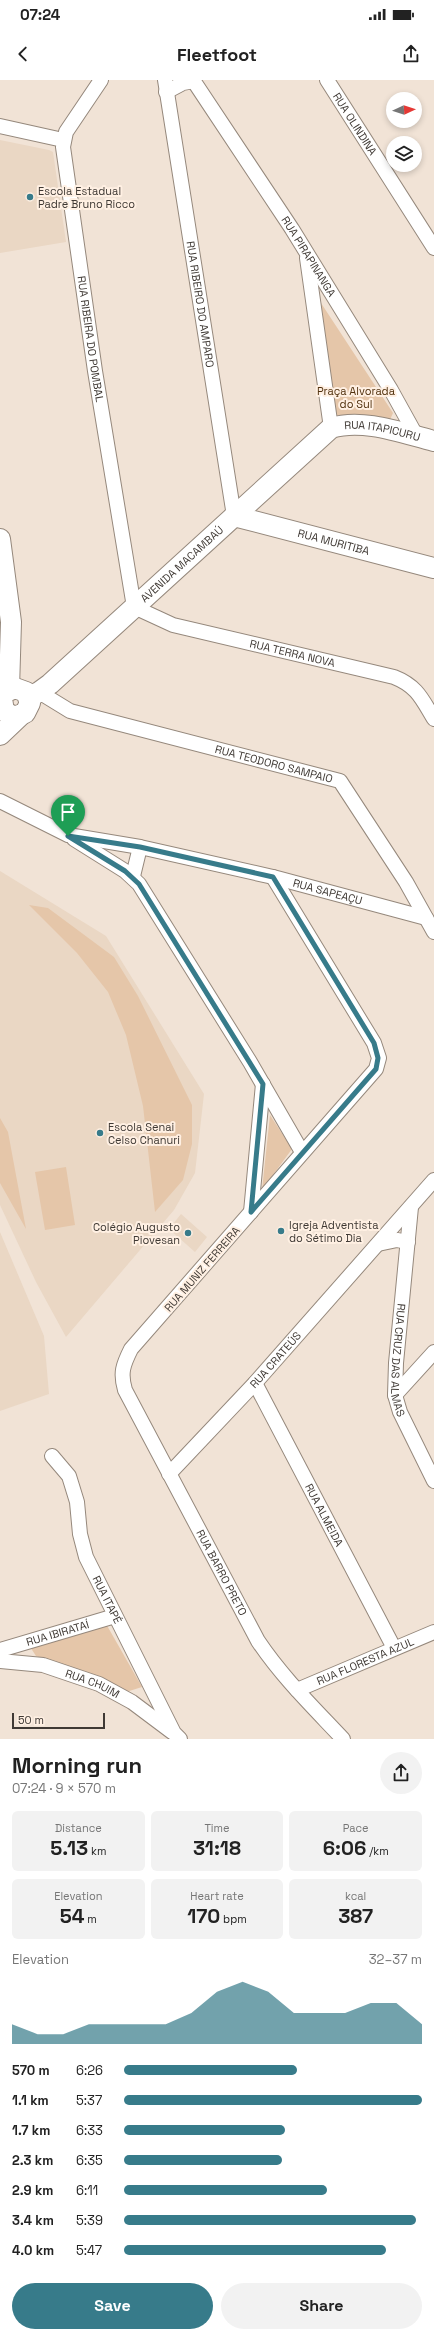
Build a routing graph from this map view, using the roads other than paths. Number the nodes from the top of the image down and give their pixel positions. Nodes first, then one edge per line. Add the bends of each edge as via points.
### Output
1 (101, 80) edge
2 (327, 80) edge
3 (193, 81) edge
4 (166, 86) edge
5 (0, 126) edge
6 (63, 140) junction
7 (434, 248) edge
8 (306, 253) junction
9 (331, 428) junction
10 (426, 439) edge
11 (234, 516) junction
12 (0, 540) edge
13 (434, 568) edge
14 (134, 607) junction
15 (34, 695) junction
16 (4, 696) edge
17 (20, 716) junction
18 (434, 719) edge
19 (0, 735) edge
20 (0, 801) edge
21 (68, 836) junction
22 (140, 847) junction
23 (133, 876) junction
24 (273, 877) junction
25 (426, 918) junction
26 (434, 932) edge
27 (263, 1084) junction
28 (302, 1152) junction
29 (434, 1180) edge
30 (411, 1207) junction
31 (251, 1212) junction
32 (408, 1242) junction
33 (378, 1244) junction
34 (434, 1352) edge
35 (255, 1383) junction
36 (125, 1390) joint
37 (395, 1395) junction
38 (52, 1456) dead end
39 (169, 1474) junction
40 (434, 1481) edge
41 (115, 1616) junction
42 (434, 1632) edge
43 (394, 1648) junction
44 (0, 1650) edge
45 (0, 1661) edge
46 (297, 1690) junction
47 (177, 1736) edge
48 (343, 1739) edge

1 - 6 street
2 - 7 street, RUA OLINDINA
3 - 4 street, RUA RIBEIRO DO AMPARO
3 - 8 street, RUA PIRAPINANGA
4 - 11 street, RUA RIBEIRO DO AMPARO via 210,351
5 - 6 street
6 - 14 street, RUA RIBEIRA DO POMBAL via 95,371
8 - 9 street
8 - 10 street, RUA PIRAPINANGA
9 - 10 street, RUA ITAPICURU via 357,424
9 - 11 street, AVENIDA MACAMBAÚ
11 - 13 street, RUA MURITIBA
11 - 14 street, AVENIDA MACAMBAÚ
12 - 16 street via 12,622
14 - 15 street, AVENIDA MACAMBAÚ
14 - 18 street, RUA TERRA NOVA via 173,625 400,679 416,689
15 - 16 street via 21,688
15 - 17 street via 29,709
15 - 25 street, RUA TEODORO SAMPAIO via 70,711 340,781 406,882
16 - 17 street via 4,711 14,717
17 - 19 street
20 - 21 street, RUA SAPEAÇU
21 - 22 street, RUA SAPEAÇU
21 - 23 street
22 - 23 street
22 - 24 street, RUA SAPEAÇU
23 - 27 street
24 - 25 street, RUA SAPEAÇU
24 - 28 street, RUA MUNIZ FERREIRA via 374,1043 378,1058 376,1069
25 - 26 street, RUA TEODORO SAMPAIO
27 - 28 street
27 - 31 street
28 - 31 street, RUA MUNIZ FERREIRA
29 - 30 street, RUA CRATEÚS
30 - 32 street, RUA CRUZ DAS ALMAS
30 - 33 street, RUA CRATEÚS
31 - 36 street, RUA MUNIZ FERREIRA via 131,1349 122,1365 121,1376
32 - 33 street via 397,1240
32 - 37 street, RUA CRUZ DAS ALMAS
33 - 35 street, RUA CRATEÚS
34 - 37 street
35 - 39 street, RUA CRATEÚS
35 - 43 street, RUA ALMEIDA
36 - 39 street, RUA BARRO PRETO
37 - 40 street, RUA CRUZ DAS ALMAS via 400,1412
38 - 41 street, RUA ITAPÉ via 69,1476 77,1502 80,1534 86,1557
39 - 46 street, RUA BARRO PRETO via 258,1641
41 - 44 street, RUA IBIRATAÍ
41 - 47 street, RUA ITAPÉ
42 - 43 street, RUA FLORESTA AZUL
43 - 46 street, RUA FLORESTA AZUL
45 - 47 street, RUA CHUIM via 43,1665 99,1684 132,1702
46 - 48 street, RUA BARRO PRETO

